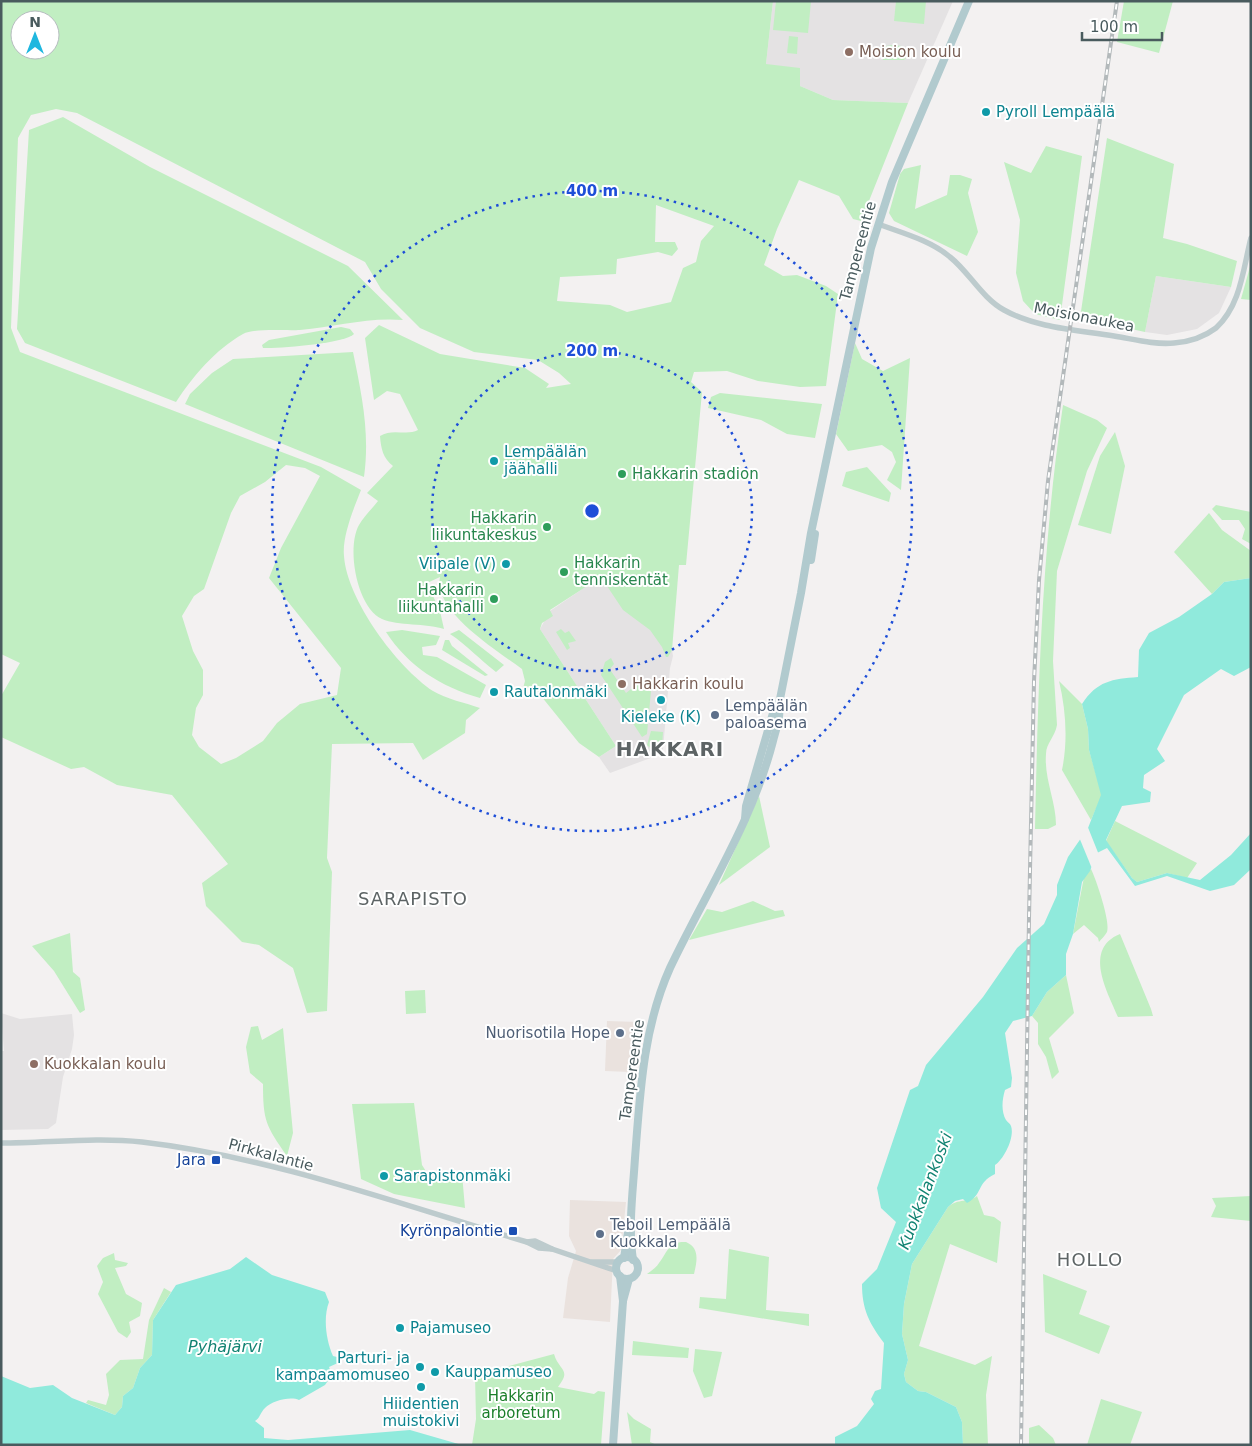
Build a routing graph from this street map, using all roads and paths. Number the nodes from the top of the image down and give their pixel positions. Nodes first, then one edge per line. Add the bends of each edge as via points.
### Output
1 (970, 1) edge
2 (878, 224) junction
3 (1251, 238) edge
4 (1, 1143) edge
5 (630, 1226) junction
6 (621, 1260) junction
7 (633, 1260) junction
8 (592, 1262) junction
9 (618, 1274) junction
10 (629, 1279) junction
11 (624, 1301) junction
12 (613, 1445) edge

1 - 2 main road, Tampereentie via 892,182
2 - 3 street, Moisionaukea via 936,247 951,257 996,306 1014,315 1043,324 1172,344 1204,335 1224,318 1239,289
2 - 5 main road, Tampereentie via 864,272 811,533 779,704 780,714 767,762 752,808 670,968 653,1021 640,1096
4 - 8 street, Pirkkalantie via 112,1141 212,1153 283,1170
5 - 6 main road, Tampereentie
5 - 7 main road, Tampereentie
6 - 7 main road
6 - 8 street, Pirkkalantie
6 - 9 main road
7 - 10 main road via 638,1269
8 - 9 street, Pirkkalantie
9 - 10 main road
9 - 11 main road
10 - 11 main road
11 - 12 main road

